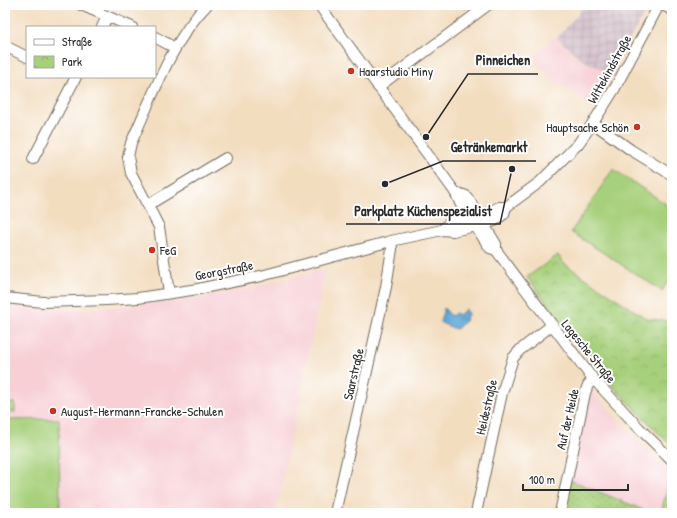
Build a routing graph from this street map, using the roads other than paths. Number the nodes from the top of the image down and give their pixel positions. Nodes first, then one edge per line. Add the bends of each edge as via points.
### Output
1 (81, 5) edge
2 (207, 5) edge
3 (319, 5) edge
4 (488, 5) edge
5 (659, 5) edge
6 (663, 5) edge
7 (672, 10) edge
8 (107, 17) junction
9 (102, 26) edge
10 (130, 26) edge
11 (156, 38) edge
12 (5, 46) edge
13 (175, 48) junction
14 (26, 56) edge
15 (72, 78) edge
16 (378, 87) junction
17 (593, 124) junction
18 (226, 158) dead end
19 (33, 159) dead end
20 (672, 175) edge
21 (148, 204) junction
22 (477, 221) junction
23 (390, 241) junction
24 (169, 293) junction
25 (5, 298) edge
26 (552, 325) junction
27 (594, 379) junction
28 (672, 460) edge
29 (335, 513) edge
30 (476, 513) edge
31 (560, 513) edge

1 - 8 street
2 - 13 street
3 - 16 street, Lagesche Straße
4 - 16 street
5 - 17 street, Wittekindstraße
6 - 7 street
8 - 9 street
8 - 10 street
11 - 13 street
12 - 14 street
13 - 21 street via 131,143 128,157 131,173
15 - 19 street
16 - 22 street, Lagesche Straße via 455,192 458,200
17 - 20 street
17 - 22 street, Wittekindstraße via 578,144 540,182 506,207 504,214 494,221
18 - 21 street
21 - 24 street via 159,227
22 - 23 street, Georgstraße via 453,231 442,230
22 - 26 street, Lagesche Straße
23 - 24 street, Georgstraße via 260,276
23 - 29 street, Saarstraße via 392,249 386,287
24 - 25 street, Georgstraße via 62,302
26 - 27 street, Lagesche Straße
26 - 30 street, Heidestraße via 513,358 502,393
27 - 28 street, Lagesche Straße
27 - 31 street, Auf der Heide via 585,393

